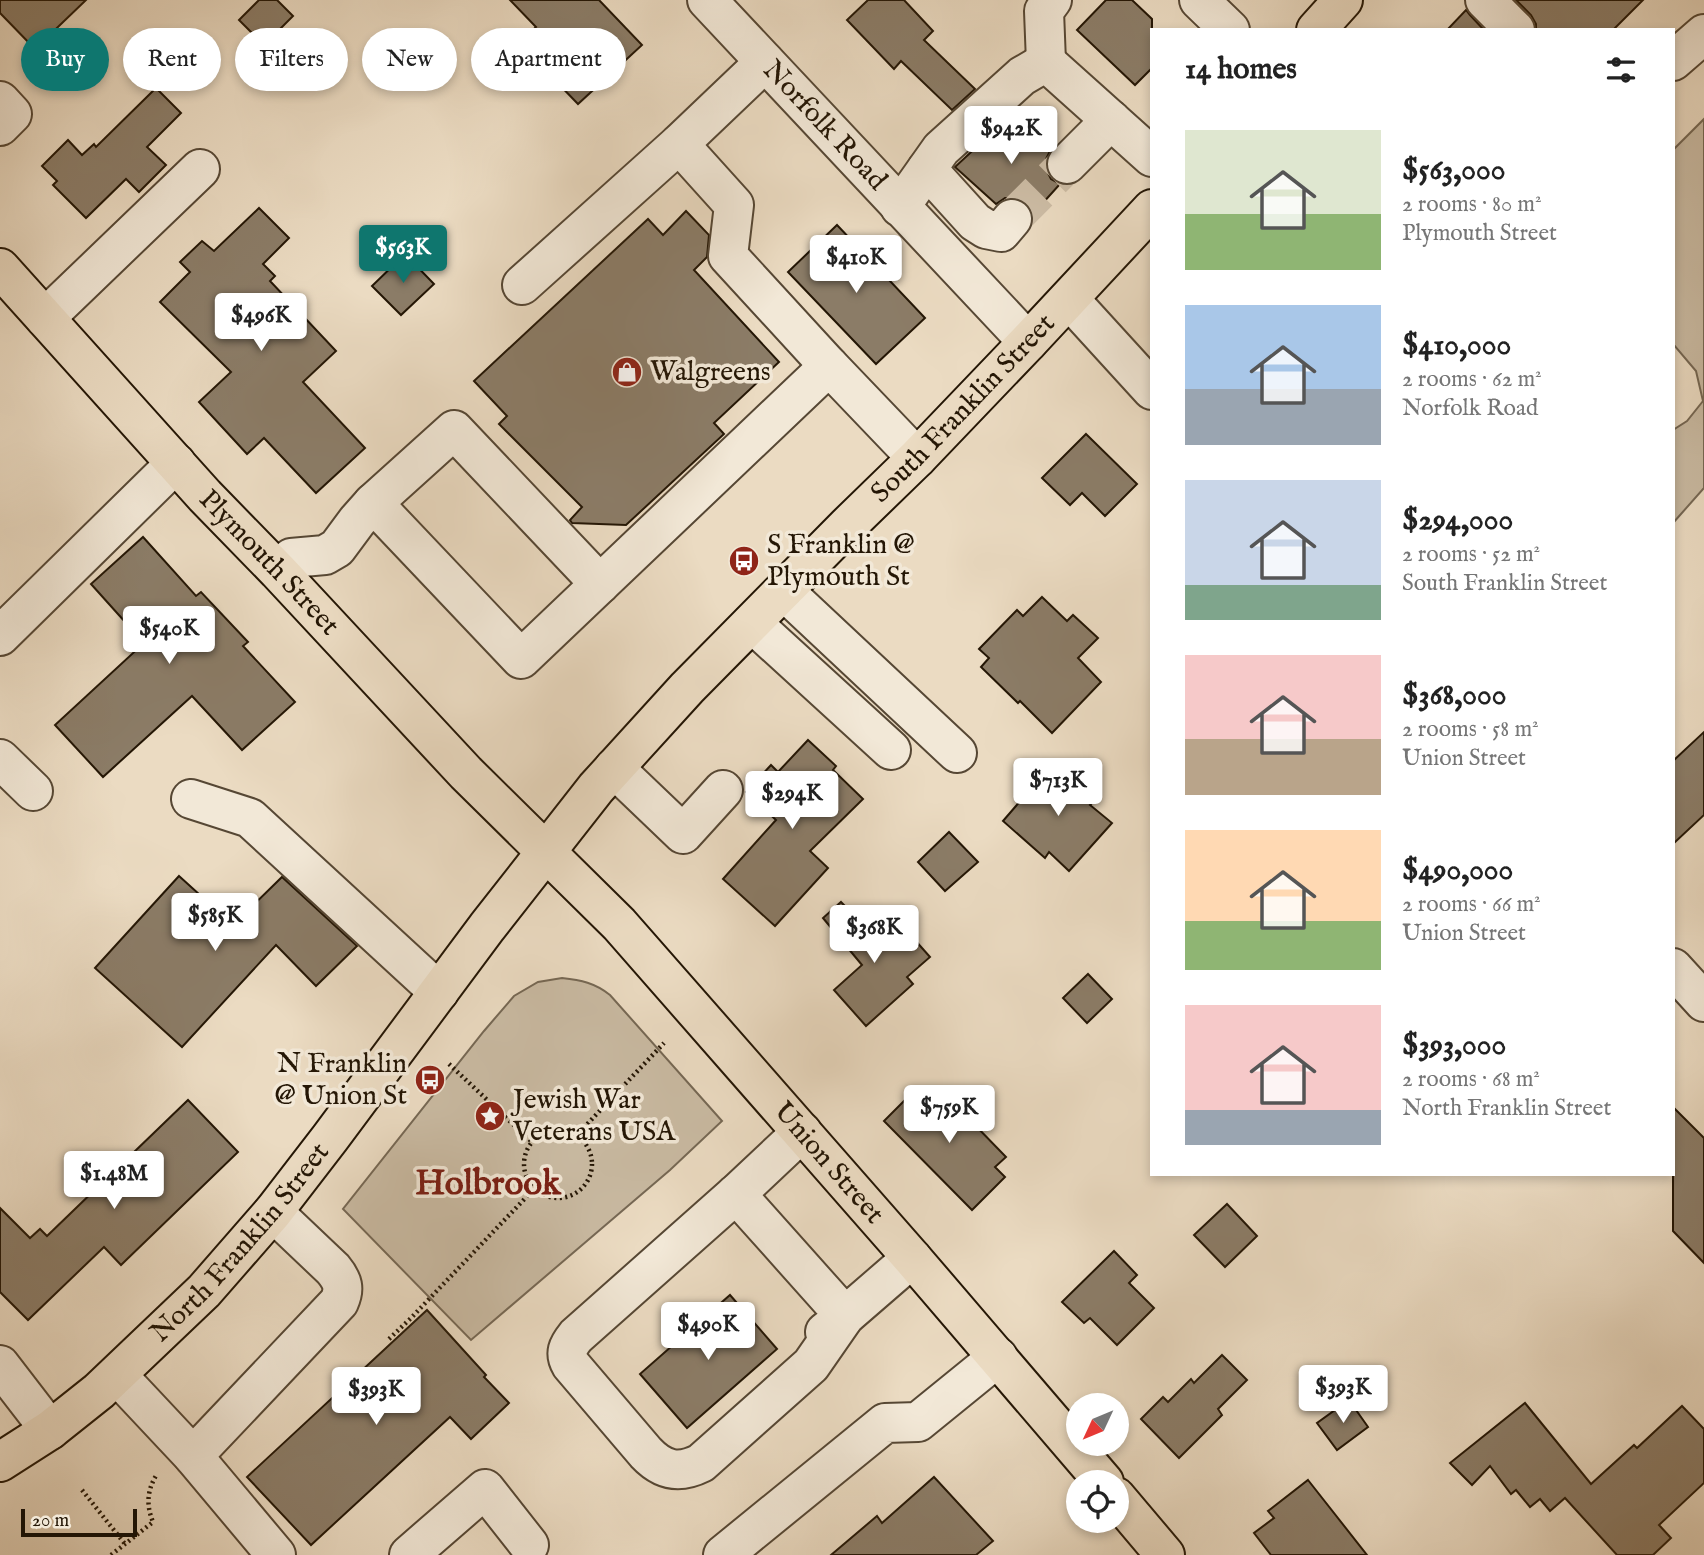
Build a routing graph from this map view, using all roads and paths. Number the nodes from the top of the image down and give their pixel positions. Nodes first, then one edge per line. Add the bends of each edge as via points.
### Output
1 (707, 0) edge
2 (1052, 0) edge
3 (1199, 0) edge
4 (1343, 0) edge
5 (1485, 0) edge
6 (1228, 28) edge
7 (1318, 28) edge
8 (1513, 28) edge
9 (1704, 34) edge
10 (1675, 59) edge
11 (765, 62) junction
12 (1046, 62) junction
13 (0, 101) edge
14 (1111, 120) junction
15 (0, 126) edge
16 (679, 144) junction
17 (1150, 156) edge
18 (1067, 164) tunnel mouth
19 (200, 169) dead end
20 (927, 169) junction
21 (900, 207) junction
22 (1150, 211) edge
23 (1012, 219) tunnel mouth
24 (0, 268) edge
25 (522, 285) dead end
26 (1069, 299) junction
27 (45, 318) junction
28 (1028, 342) junction
29 (830, 366) junction
30 (1150, 388) edge
31 (917, 458) junction
32 (176, 463) junction
33 (365, 512) junction
34 (284, 564) junction
35 (600, 584) junction
36 (784, 591) junction
37 (752, 623) junction
38 (0, 636) edge
39 (891, 750) dead end
40 (957, 753) dead end
41 (0, 758) edge
42 (614, 768) junction
43 (723, 790) dead end
44 (33, 791) dead end
45 (191, 799) dead end
46 (545, 851) junction
47 (1675, 970) edge
48 (439, 992) junction
49 (1704, 1002) edge
50 (664, 1043) dead end
51 (449, 1064) dead end
52 (802, 1132) junction
53 (576, 1136) junction
54 (532, 1142) junction
55 (534, 1188) junction
56 (736, 1194) junction
57 (273, 1212) junction
58 (912, 1258) junction
59 (845, 1317) junction
60 (389, 1339) dead end
61 (998, 1357) junction
62 (0, 1365) edge
63 (117, 1375) junction
64 (50, 1430) junction
65 (0, 1462) edge
66 (176, 1464) junction
67 (1094, 1470) edge
68 (82, 1490) dead end
69 (1129, 1512) edge
70 (125, 1544) junction
71 (529, 1545) dead end
72 (111, 1555) edge
73 (276, 1555) edge
74 (409, 1555) edge
75 (723, 1555) edge
76 (1165, 1555) edge

1 - 11 street, Norfolk Road
2 - 12 street via 1044,11
3 - 6 street
4 - 7 main road
5 - 8 street
9 - 10 street
11 - 16 street
11 - 21 street, Norfolk Road
12 - 14 street
12 - 20 street via 1021,76 941,149
13 - 15 street via 12,114
14 - 17 street
14 - 18 street
16 - 25 street
16 - 29 street via 734,205 728,256
19 - 27 street
20 - 21 street
20 - 23 street via 986,229 1001,232
21 - 28 street, Norfolk Road
22 - 26 main road, South Franklin Street
24 - 27 main road, Plymouth Street
26 - 28 main road, South Franklin Street
26 - 30 street
27 - 32 main road, Plymouth Street
28 - 31 main road, South Franklin Street
29 - 31 street
29 - 35 street
31 - 36 main road, South Franklin Street
32 - 34 main road, Plymouth Street via 205,496
32 - 38 street
33 - 34 street via 310,531
33 - 35 street via 521,659
33 - 35 street via 454,430
34 - 46 main road, Plymouth Street via 466,773
36 - 37 main road, South Franklin Street
36 - 40 street
37 - 39 street
37 - 42 main road, South Franklin Street
41 - 44 street
42 - 43 street via 683,834
42 - 46 main road, South Franklin Street
45 - 48 street via 250,818
46 - 48 main road, North Franklin Street
46 - 52 main road, Union Street via 619,924
47 - 49 street
48 - 57 main road, North Franklin Street
50 - 53 path
51 - 54 path
52 - 56 street
52 - 58 main road, Union Street
53 - 54 path via 552,1131
53 - 55 path via 590,1152 591,1175 586,1184 558,1199
54 - 55 path via 524,1163
55 - 60 path
56 - 59 street
56 - 59 street via 569,1344 571,1365 652,1460 667,1469 684,1469 709,1458 811,1365
57 - 63 main road, North Franklin Street via 199,1297
57 - 66 street via 334,1269 343,1294
58 - 59 street
58 - 61 main road, Union Street
61 - 67 main road, Union Street
61 - 75 street via 918,1422 885,1423
62 - 64 street
63 - 64 main road, North Franklin Street
63 - 66 street
64 - 65 main road, North Franklin Street
66 - 70 path via 155,1477 148,1497 153,1522
66 - 73 street
68 - 70 path
69 - 76 main road
70 - 72 path
71 - 74 street via 485,1489

